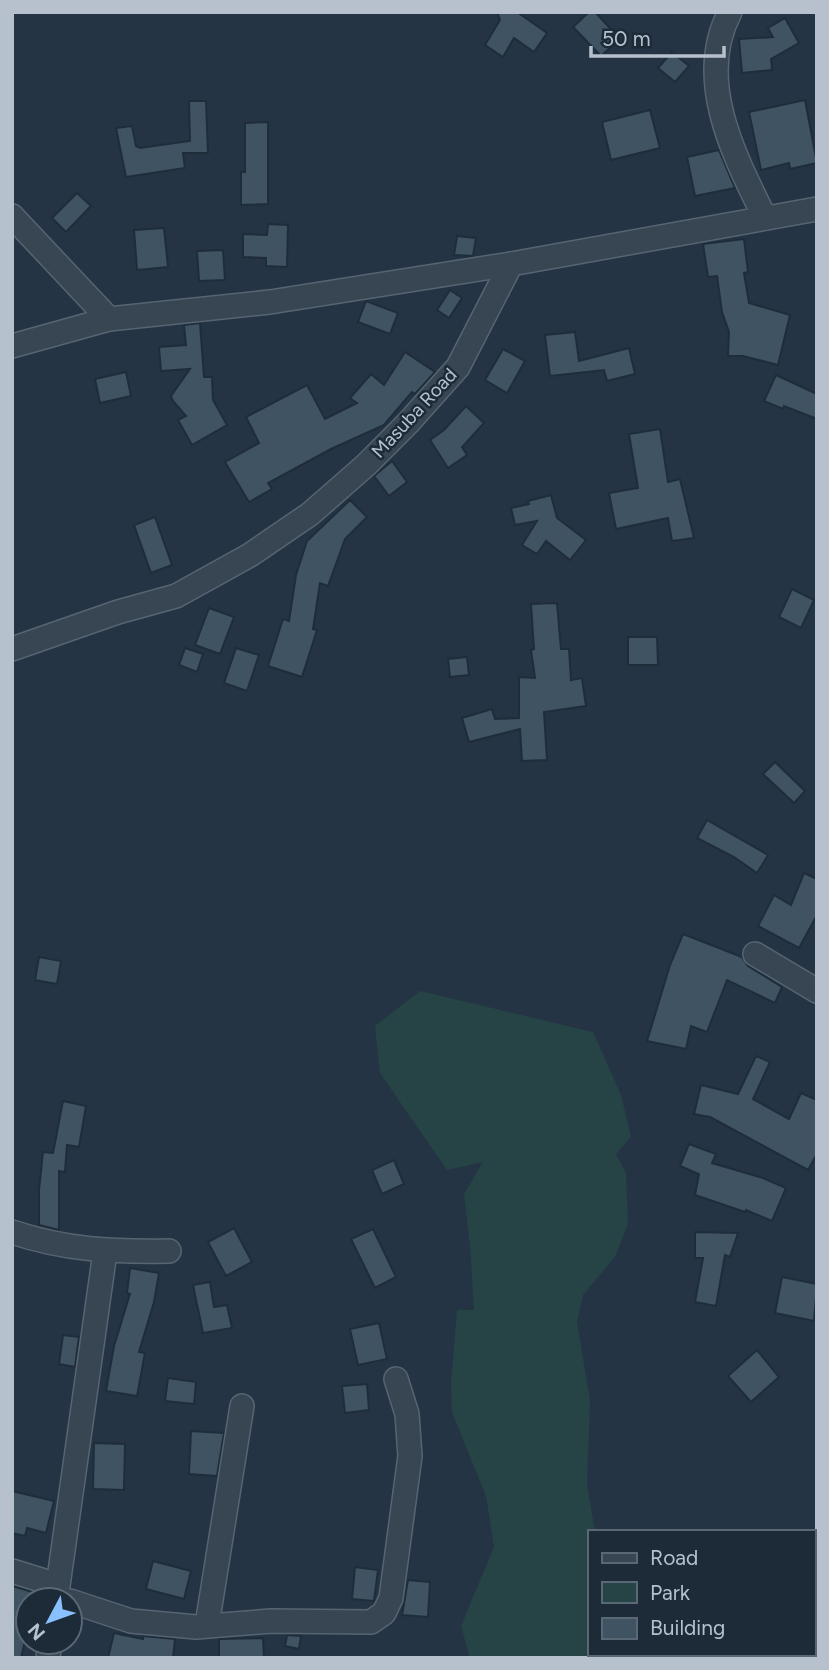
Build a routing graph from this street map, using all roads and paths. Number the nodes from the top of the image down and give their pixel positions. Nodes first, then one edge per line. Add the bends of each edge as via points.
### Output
1 (730, 12) edge
2 (817, 209) edge
3 (12, 216) edge
4 (765, 218) junction
5 (511, 264) junction
6 (109, 319) junction
7 (12, 346) edge
8 (12, 649) edge
9 (755, 954) dead end
10 (817, 991) edge
11 (12, 1232) edge
12 (169, 1251) dead end
13 (105, 1252) junction
14 (396, 1379) dead end
15 (242, 1406) dead end
16 (12, 1571) edge
17 (42, 1586) edge
18 (63, 1586) edge
19 (84, 1604) edge
20 (207, 1626) junction

1 - 4 street via 717,46 720,101 741,173
2 - 4 street
3 - 6 street
4 - 5 street
5 - 6 street via 270,302
5 - 8 street, Masuba Road via 458,368 408,423 310,514 250,555 176,596
6 - 7 street
9 - 10 street
11 - 13 street
12 - 13 street
13 - 18 street
14 - 20 street via 407,1414 410,1456 391,1598 384,1613 371,1622
15 - 20 street
16 - 17 street
19 - 20 street via 131,1621

